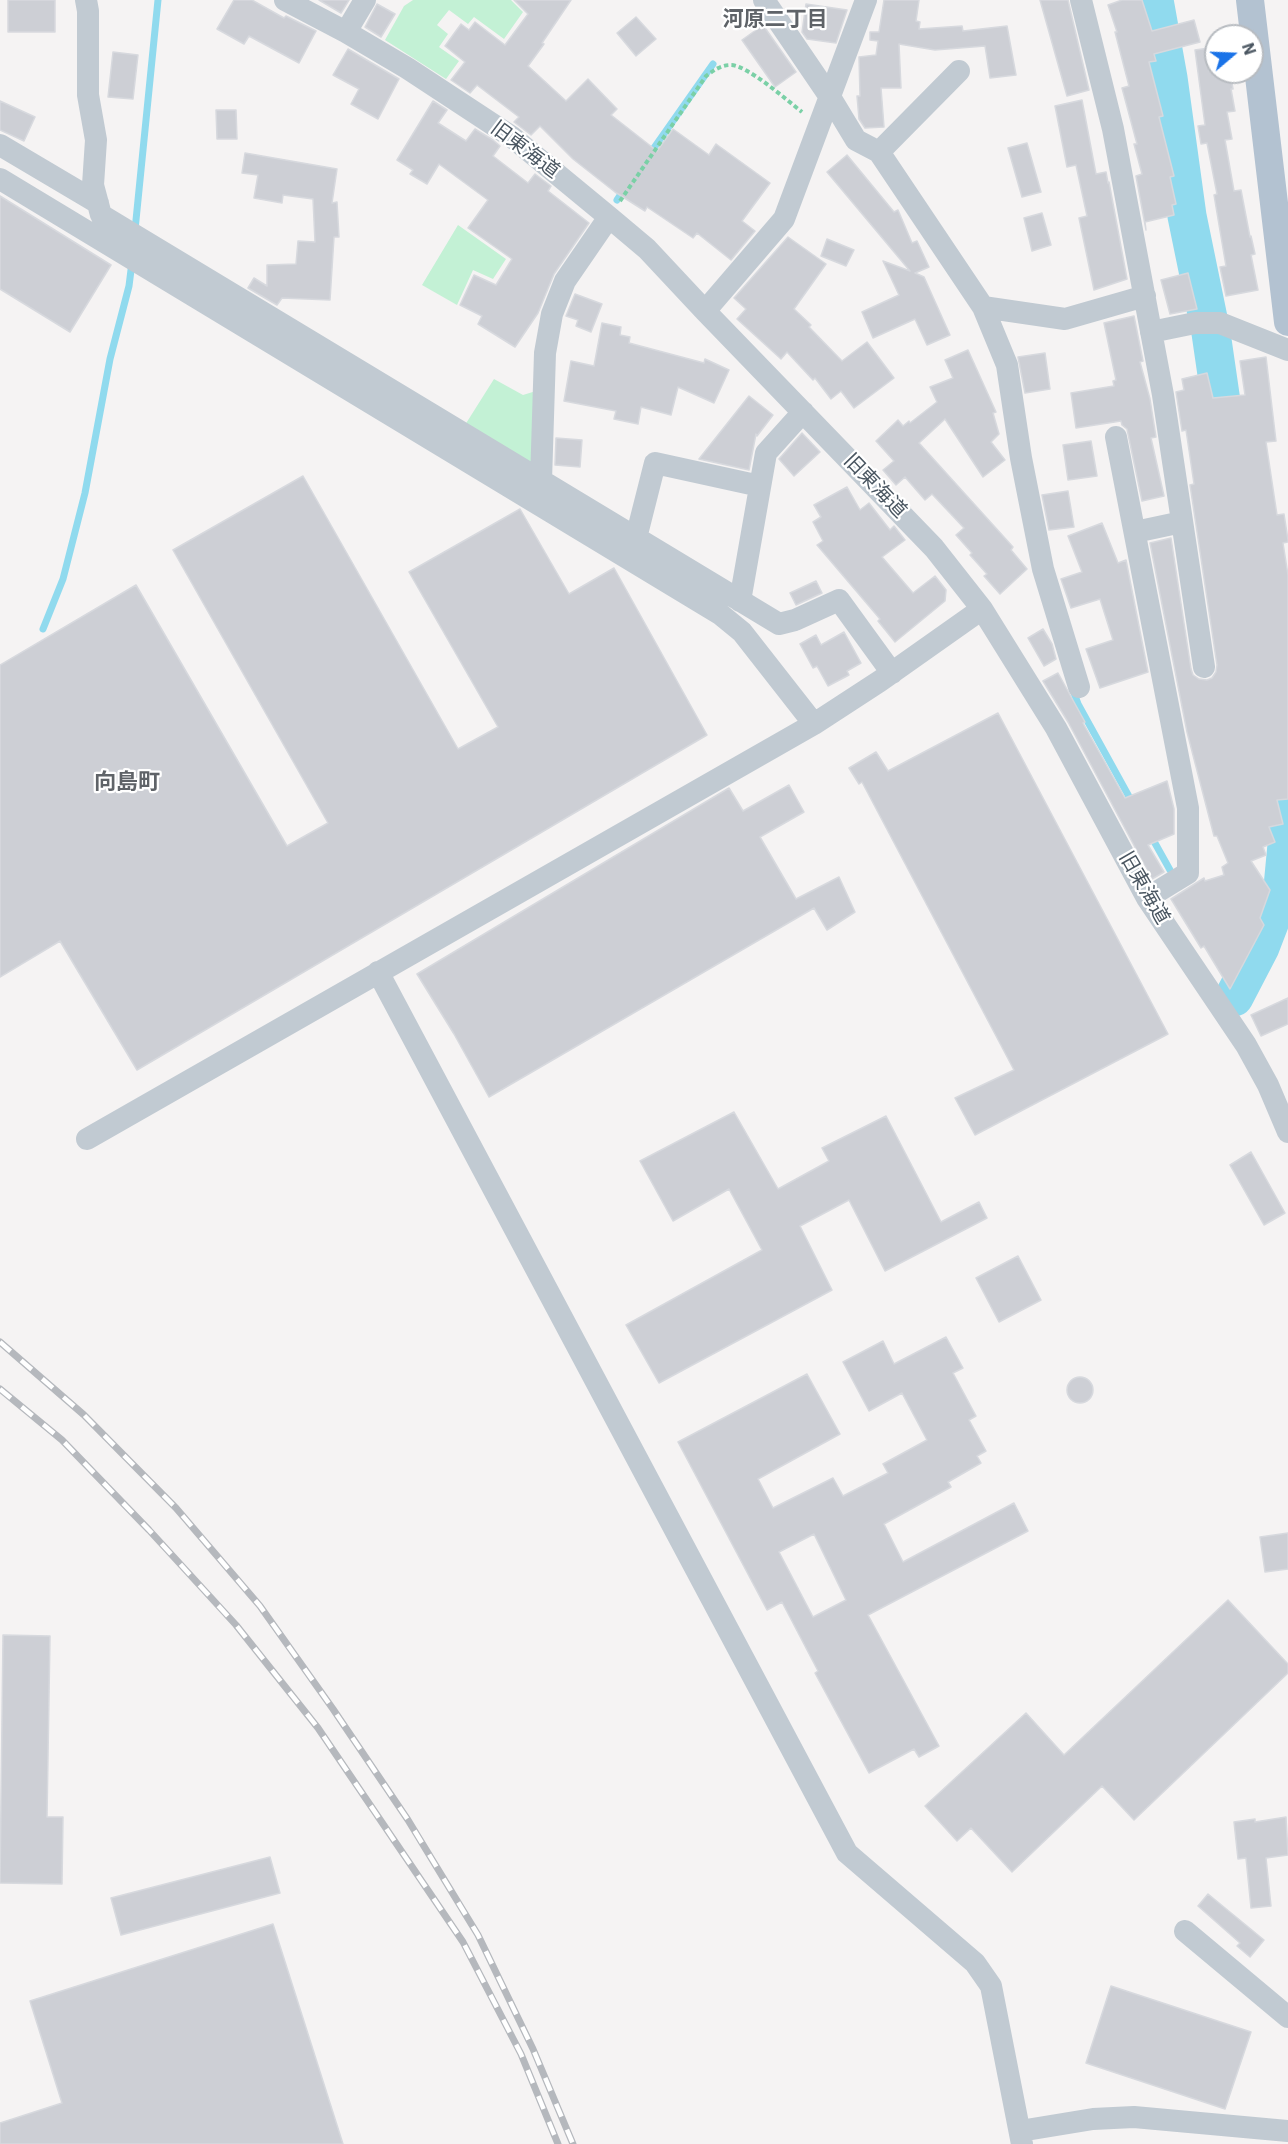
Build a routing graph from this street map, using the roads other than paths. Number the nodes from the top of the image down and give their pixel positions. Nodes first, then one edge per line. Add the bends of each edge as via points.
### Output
1 (86, 0) edge
2 (287, 0) edge
3 (365, 0) edge
4 (764, 0) edge
5 (866, 0) edge
6 (1081, 0) edge
7 (1250, 0) edge
8 (345, 32) junction
9 (959, 71) dead end
10 (830, 97) junction
11 (0, 145) edge
12 (879, 152) junction
13 (0, 179) edge
14 (98, 203) junction
15 (609, 217) junction
16 (1283, 243) edge
17 (1145, 296) junction
18 (983, 307) junction
19 (705, 311) junction
20 (1288, 322) edge
21 (1151, 332) junction
22 (1288, 350) edge
23 (803, 412) junction
24 (1116, 437) dead end
25 (541, 480) junction
26 (760, 486) junction
27 (1182, 522) junction
28 (1135, 532) junction
29 (636, 538) junction
30 (740, 601) junction
31 (982, 609) junction
32 (1204, 667) dead end
33 (892, 673) junction
34 (1079, 687) dead end
35 (814, 724) junction
36 (1147, 898) junction
37 (378, 972) junction
38 (1288, 1132) edge
39 (87, 1139) dead end
40 (1185, 1931) dead end
41 (1288, 2017) edge
42 (1288, 2131) edge
43 (1021, 2138) edge

1 - 14 street via 88,95 96,140 93,185
2 - 8 street, 旧東海道
3 - 8 street
4 - 10 street
5 - 10 street
6 - 17 street via 1113,129
7 - 16 main road
8 - 15 street, 旧東海道 via 512,137
9 - 12 street
10 - 12 street via 856,140
10 - 19 street via 784,219
11 - 14 street
12 - 18 street
13 - 35 street via 720,614 742,632
14 - 25 street via 101,215
15 - 19 street, 旧東海道 via 647,249
15 - 25 street via 565,281 552,314 545,352
16 - 20 main road
17 - 18 street via 1065,319
17 - 21 street
18 - 34 street via 1007,365 1043,569
19 - 23 street, 旧東海道
21 - 22 street via 1195,323 1220,323
21 - 27 street
23 - 26 street via 766,453
23 - 31 street, 旧東海道 via 934,548
24 - 28 street
25 - 29 street
26 - 29 street via 655,463
26 - 30 street
27 - 28 street
27 - 32 street
28 - 36 street via 1188,808 1188,873
29 - 30 street
30 - 33 street via 779,624 838,600
31 - 33 street
31 - 36 street, 旧東海道 via 1056,729
33 - 35 street
35 - 37 street
36 - 38 street, 旧東海道 via 1246,1045
37 - 39 street
37 - 43 street via 847,1853 975,1962 991,1986
40 - 41 street
42 - 43 street via 1134,2117 1094,2119

